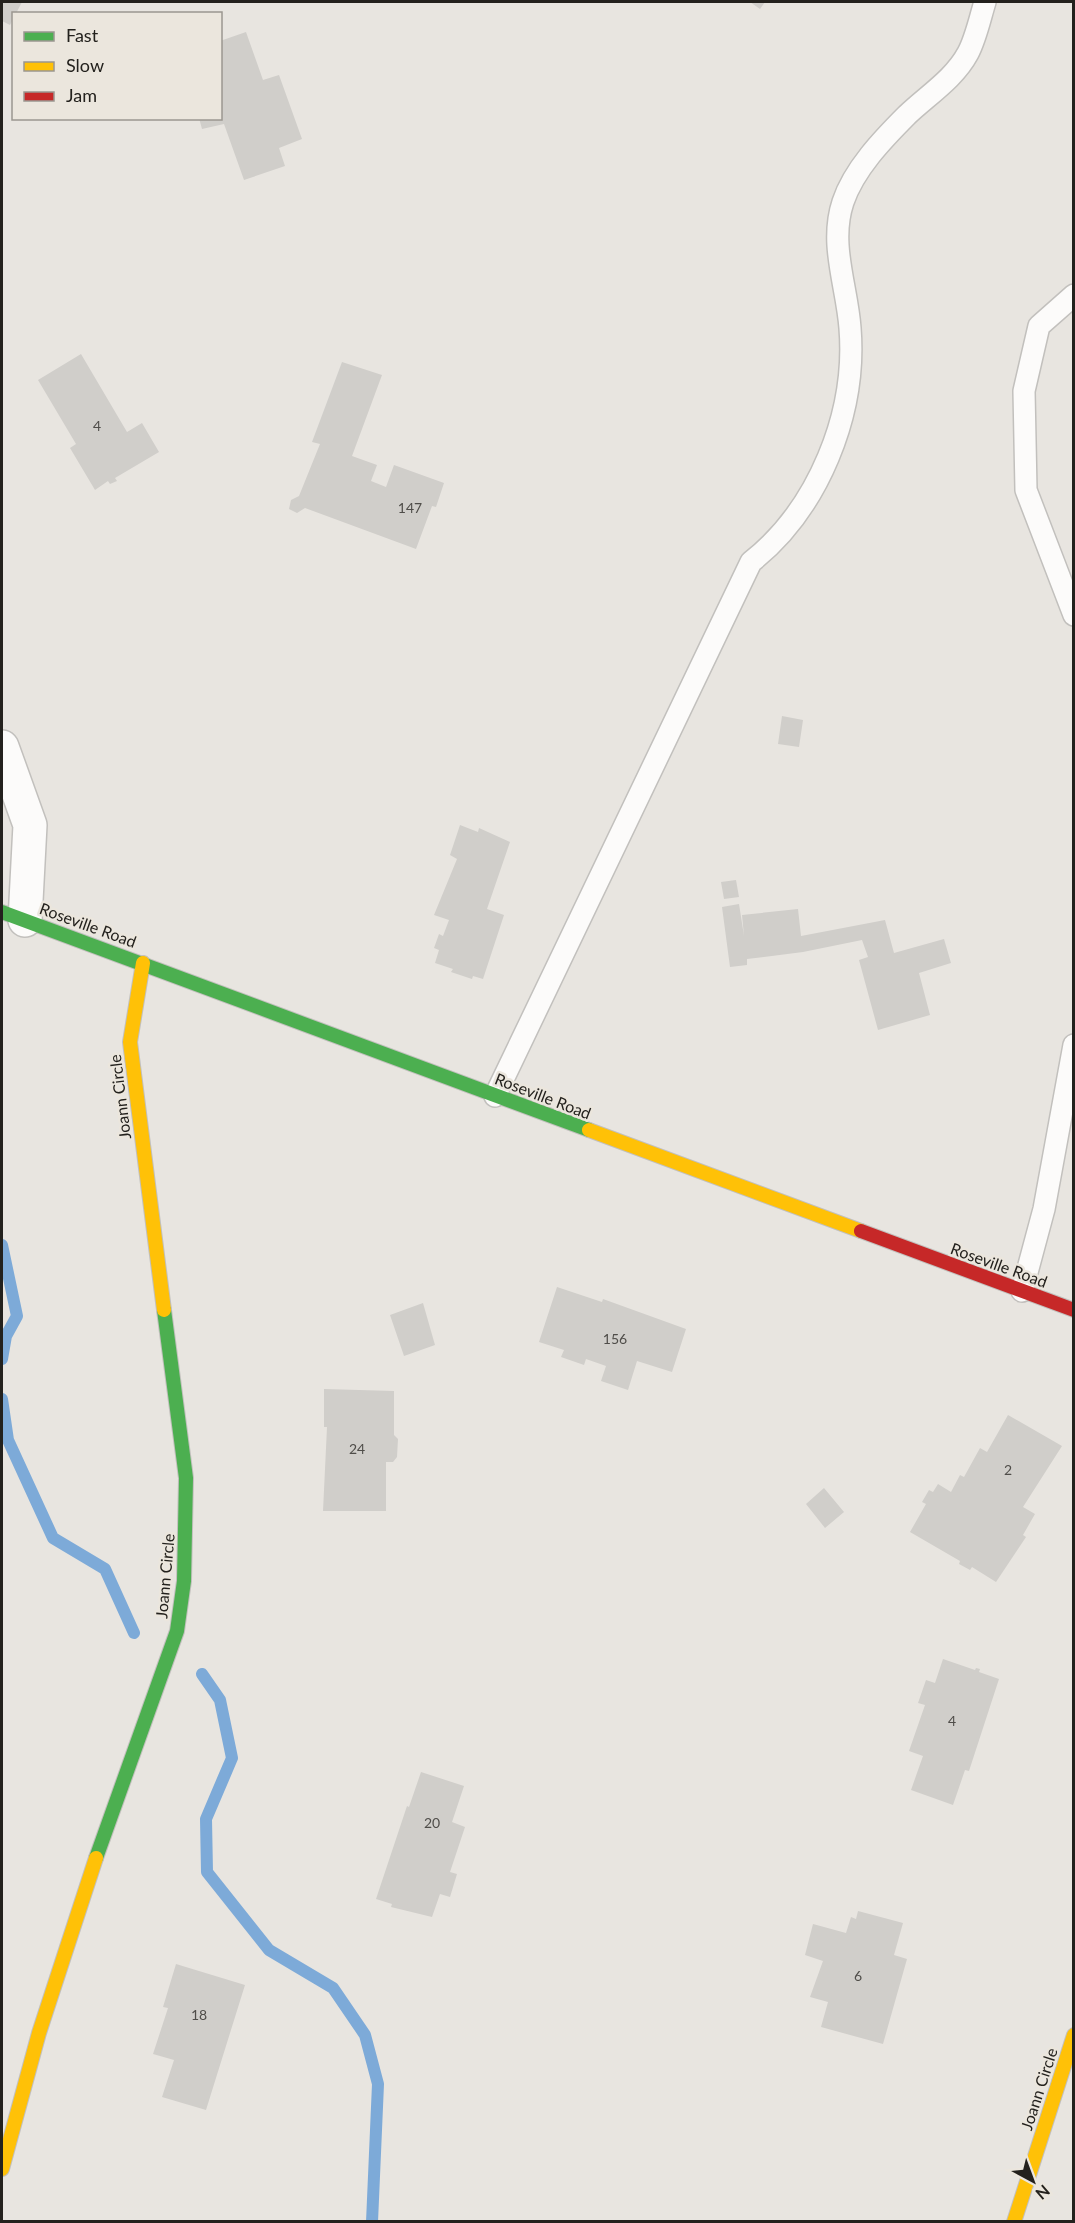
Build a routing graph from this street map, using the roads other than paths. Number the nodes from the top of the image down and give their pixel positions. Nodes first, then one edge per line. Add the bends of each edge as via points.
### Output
1 (985, 2) edge
2 (1074, 295) edge
3 (1074, 615) edge
4 (2, 747) edge
5 (13, 916) edge
6 (143, 963) junction
7 (1074, 1045) edge
8 (495, 1096) junction
9 (1022, 1291) junction
10 (1074, 1310) edge
11 (1074, 2035) edge
12 (2, 2169) edge
13 (1014, 2222) edge

1 - 8 lane via 968,53 945,82 907,115 862,165 843,202 837,234 850,327 850,362 837,433 805,505 774,544 751,562
2 - 3 lane via 1039,326 1024,391 1026,490
4 - 5 street via 30,825
5 - 6 street, Roseville Road
6 - 8 street, Roseville Road
6 - 12 street, Joann Circle via 130,1042 186,1478 184,1581 177,1631 58,1972
7 - 9 lane via 1044,1209
8 - 9 street, Roseville Road
9 - 10 street, Roseville Road
11 - 13 street, Joann Circle

